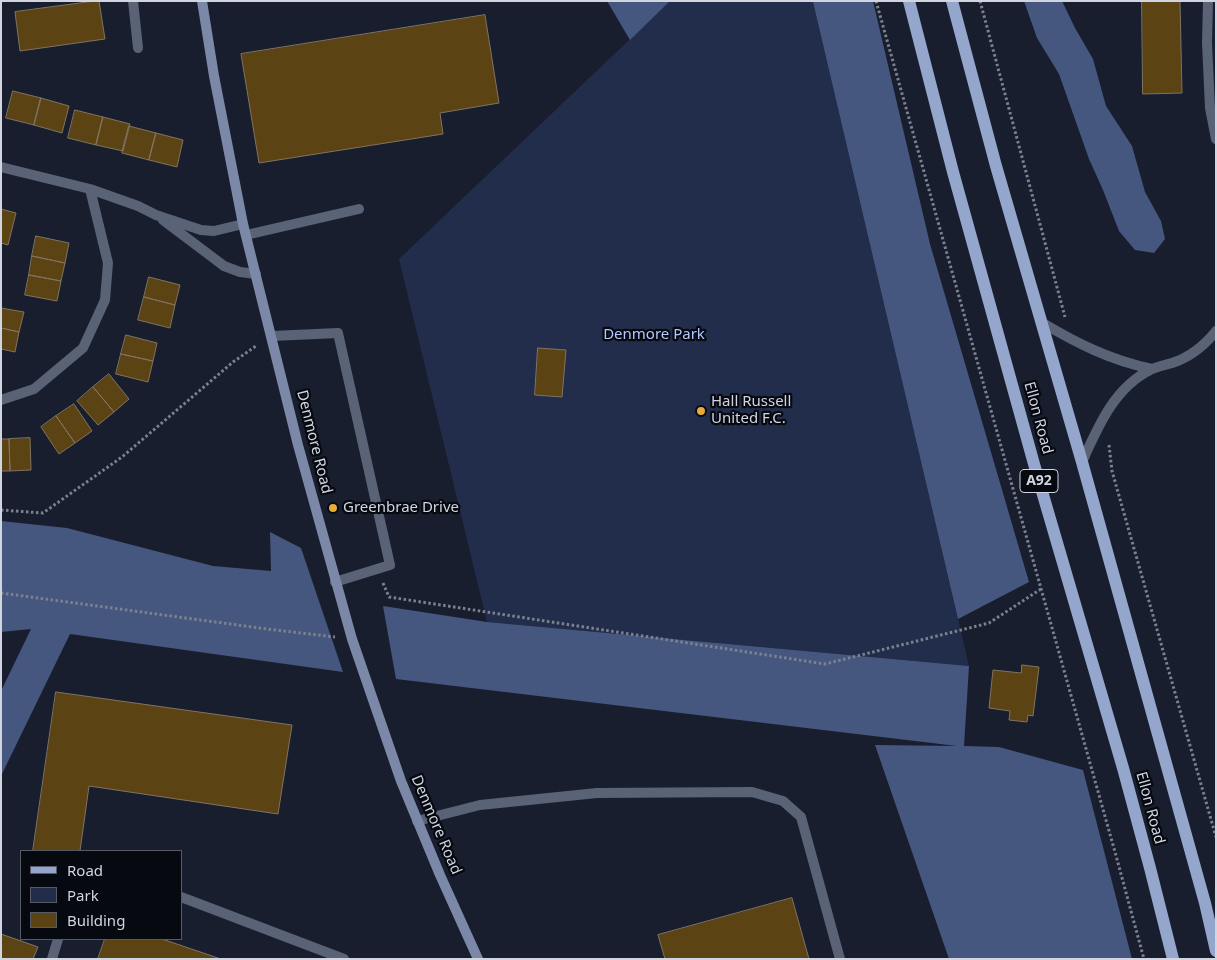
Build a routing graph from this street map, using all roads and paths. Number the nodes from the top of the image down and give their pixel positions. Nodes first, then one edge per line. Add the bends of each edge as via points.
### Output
1 (133, 1) edge
2 (202, 1) edge
3 (876, 1) edge
4 (909, 1) edge
5 (952, 1) edge
6 (980, 1) edge
7 (1208, 1) edge
8 (138, 48) dead end
9 (1216, 139) edge
10 (1, 167) edge
11 (90, 189) junction
12 (359, 209) dead end
13 (156, 215) junction
14 (243, 224) junction
15 (246, 234) junction
16 (256, 274) junction
17 (1041, 322) junction
18 (1216, 331) edge
19 (272, 336) junction
20 (1070, 340) junction
21 (1212, 344) edge
22 (1152, 369) junction
23 (1, 400) edge
24 (1105, 414) junction
25 (1082, 462) junction
26 (1, 510) edge
27 (378, 568) junction
28 (335, 582) junction
29 (1041, 589) junction
30 (1, 592) edge
31 (352, 639) junction
32 (417, 821) junction
33 (1216, 837) edge
34 (182, 897) edge
35 (58, 940) edge
36 (1216, 951) edge
37 (52, 959) edge
38 (344, 959) edge
39 (478, 959) edge
40 (840, 959) edge
41 (1144, 959) edge
42 (1173, 959) edge

1 - 8 street
2 - 14 street, Denmore Road
3 - 29 path
4 - 42 main road, Ellon Road / A92 via 956,181
5 - 17 main road, Ellon Road
6 - 20 path
7 - 9 street via 1210,108
10 - 11 street
11 - 13 street
11 - 23 street via 108,263 105,300 83,348 34,389
12 - 15 street
13 - 14 street via 202,230 214,231
13 - 16 street via 224,266
14 - 15 street, Denmore Road
15 - 16 street, Denmore Road
16 - 19 street, Denmore Road
17 - 20 street
17 - 25 main road, Ellon Road
18 - 21 street
19 - 26 path via 233,362 122,457 43,513
19 - 27 street via 338,334 390,565
19 - 28 street, Denmore Road
20 - 22 street via 1112,358
21 - 22 street
22 - 24 street via 1129,384
24 - 25 street
24 - 33 path via 1112,471
25 - 36 main road, Ellon Road
27 - 28 street
27 - 29 path via 388,597 825,664 988,623
28 - 31 street, Denmore Road
29 - 41 path
30 - 31 path
31 - 32 street, Denmore Road
32 - 39 street, Denmore Road
32 - 40 street via 480,805 597,793 752,792 783,801 801,817
34 - 38 street
35 - 37 street

